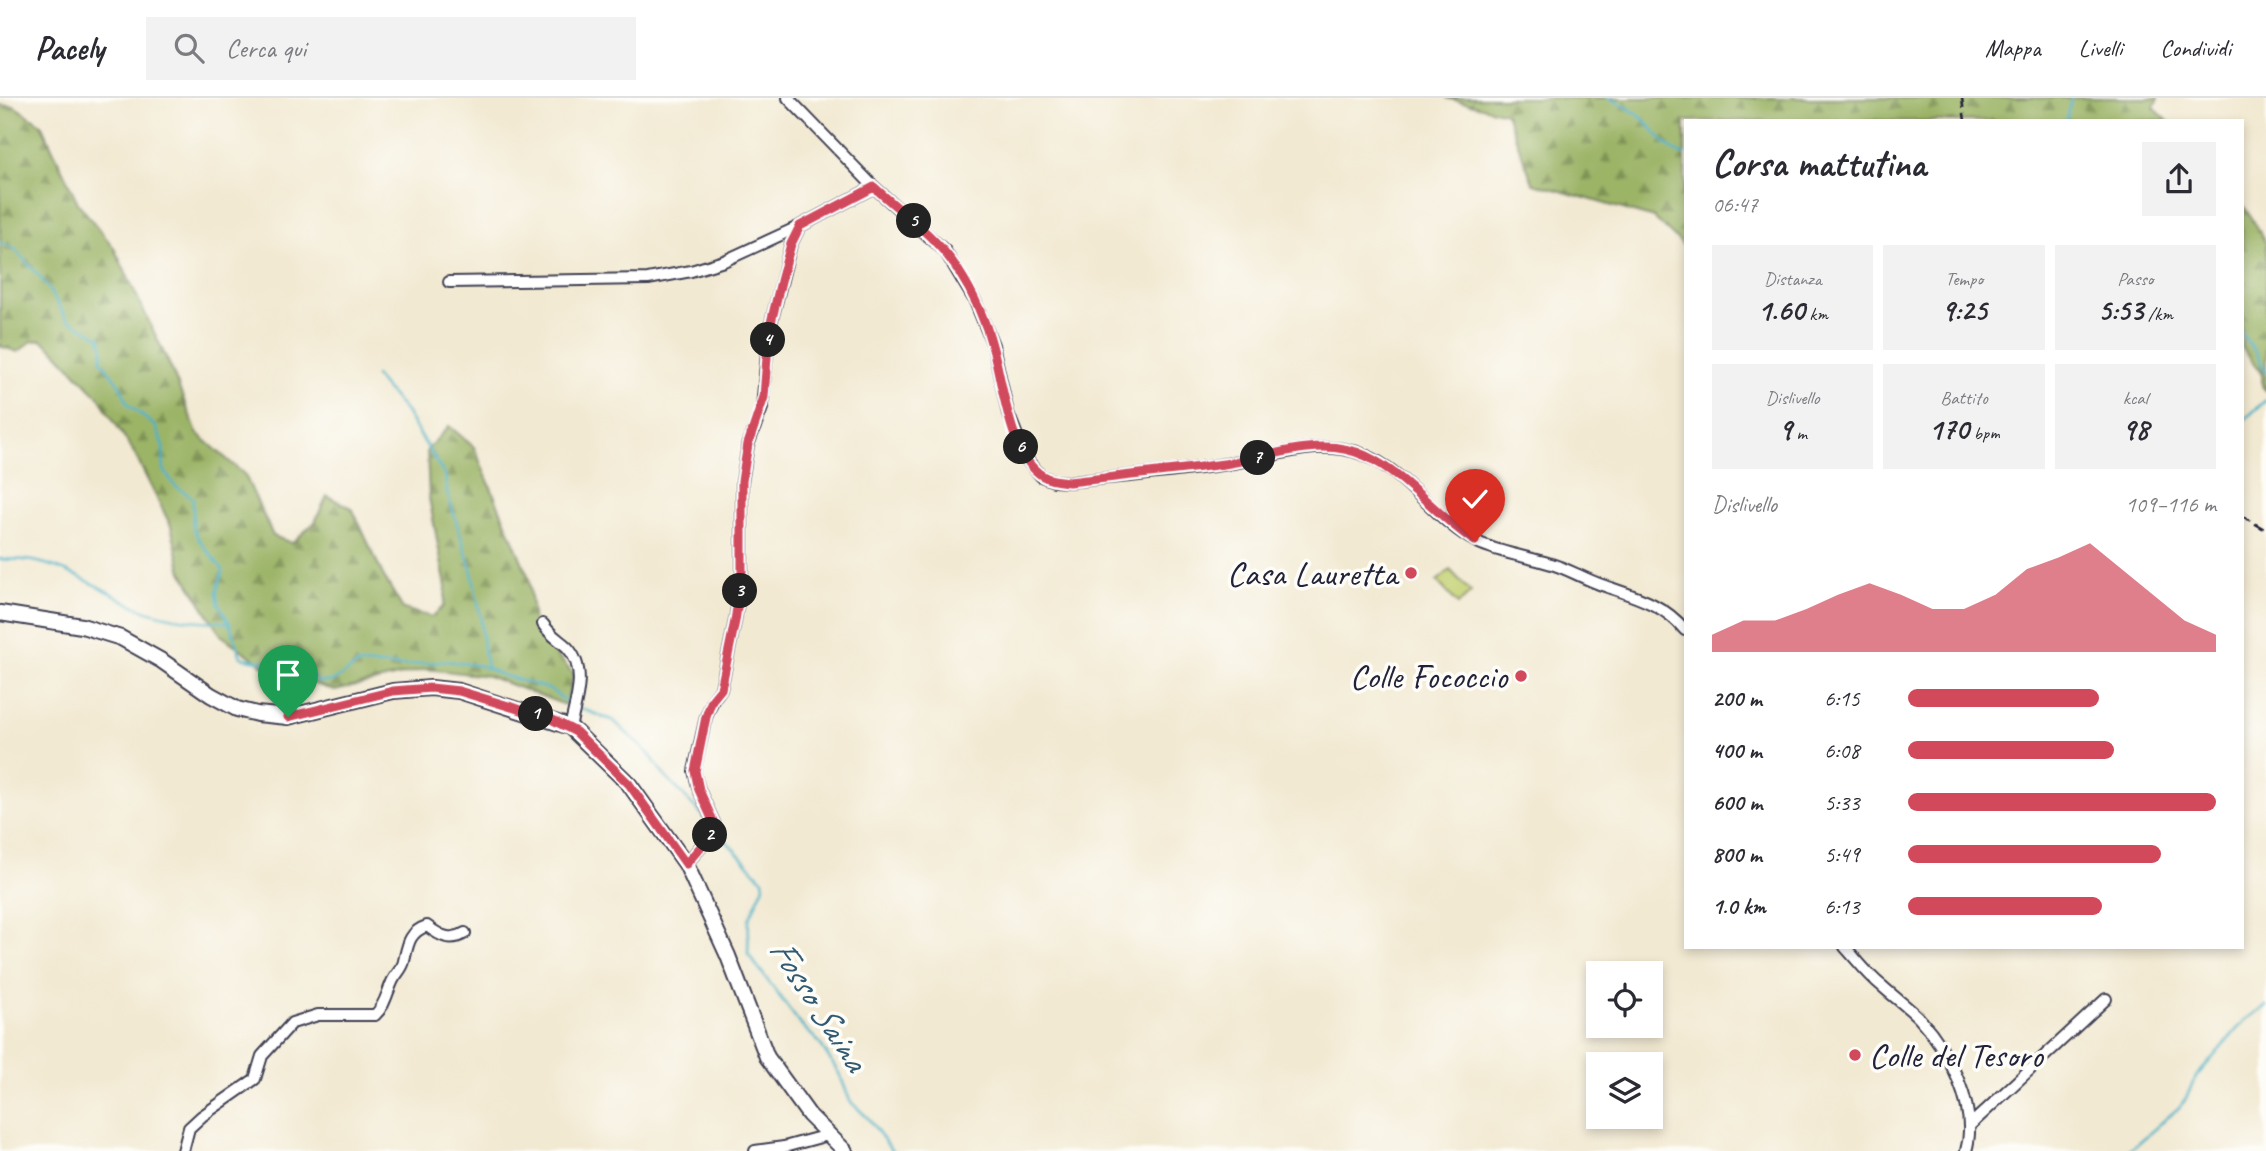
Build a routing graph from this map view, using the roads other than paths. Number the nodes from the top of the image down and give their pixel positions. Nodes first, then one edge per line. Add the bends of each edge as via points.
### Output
1 (788, 98) edge
2 (874, 187) junction
3 (800, 226) junction
4 (449, 282) dead end
5 (0, 613) edge
6 (543, 624) dead end
7 (1684, 629) edge
8 (570, 726) junction
9 (686, 864) junction
10 (465, 933) dead end
11 (1847, 949) edge
12 (2106, 999) dead end
13 (1969, 1126) junction
14 (828, 1135) junction
15 (183, 1151) edge
16 (755, 1151) edge
17 (845, 1151) edge
18 (1966, 1151) edge

1 - 2 street
2 - 3 street
2 - 7 street via 945,251 959,272 993,345 1016,437 1041,476 1069,482 1239,462 1294,449 1348,450 1379,463 1475,541 1633,594 1669,613
3 - 4 street via 724,261 648,279
3 - 9 street via 791,244 769,331 762,408 748,444 742,481 742,575 735,621 721,689 706,717 695,771 714,823 709,837
5 - 8 main road via 82,626 121,638 211,695 257,714 288,717 393,691 431,688 459,691
6 - 8 street via 576,661 580,688
8 - 9 main road via 629,784
9 - 14 main road via 767,1057
10 - 15 street via 445,937 427,926 418,929 410,937 404,963 375,1015 318,1015 292,1023 262,1056 255,1079 189,1128
11 - 13 street via 1920,1020 1938,1045 1956,1073
12 - 13 street
13 - 18 street
14 - 16 street
14 - 17 main road

